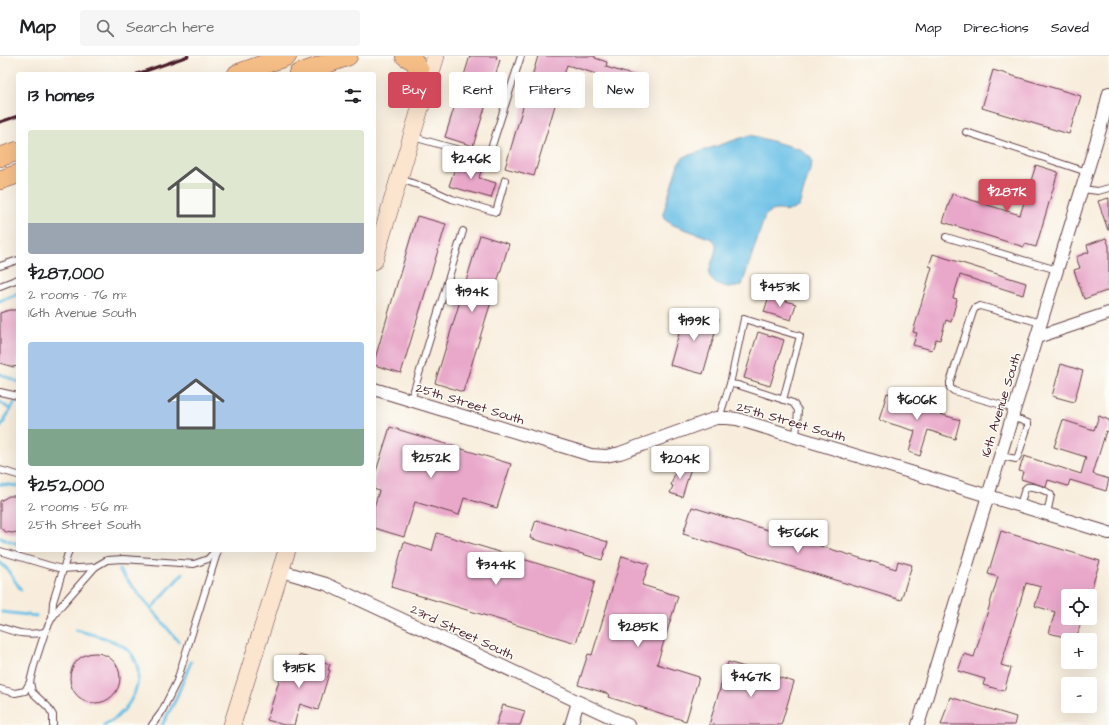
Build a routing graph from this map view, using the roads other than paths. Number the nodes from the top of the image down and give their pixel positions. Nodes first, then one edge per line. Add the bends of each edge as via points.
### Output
1 (287, 56) edge
2 (348, 56) edge
3 (405, 56) edge
4 (436, 56) edge
5 (521, 56) edge
6 (243, 72) edge
7 (304, 72) edge
8 (419, 72) edge
9 (431, 72) edge
10 (1108, 99) edge
11 (420, 108) edge
12 (966, 132) dead end
13 (411, 137) junction
14 (16, 151) edge
15 (0, 157) edge
16 (1087, 172) junction
17 (16, 175) edge
18 (399, 178) junction
19 (0, 180) edge
20 (506, 180) dead end
21 (1109, 188) edge
22 (1082, 189) junction
23 (463, 231) dead end
24 (946, 237) dead end
25 (376, 254) edge
26 (16, 261) edge
27 (0, 266) edge
28 (1057, 270) junction
29 (16, 281) edge
30 (0, 286) edge
31 (1109, 313) edge
32 (1041, 323) junction
33 (1037, 337) junction
34 (730, 384) junction
35 (376, 390) edge
36 (1, 391) edge
37 (16, 395) edge
38 (411, 400) junction
39 (783, 400) junction
40 (1014, 413) junction
41 (719, 418) junction
42 (796, 437) junction
43 (1001, 456) junction
44 (0, 470) edge
45 (16, 474) edge
46 (989, 496) junction
47 (1020, 505) junction
48 (1046, 514) junction
49 (1109, 533) edge
50 (0, 551) edge
51 (68, 552) edge
52 (215, 552) edge
53 (216, 552) edge
54 (286, 552) edge
55 (95, 567) junction
56 (62, 569) junction
57 (281, 571) junction
58 (52, 618) junction
59 (0, 627) edge
60 (45, 632) junction
61 (30, 682) junction
62 (0, 689) edge
63 (578, 702) junction
64 (53, 725) edge
65 (152, 725) edge
66 (232, 725) edge
67 (571, 725) edge
68 (628, 725) edge
69 (918, 725) edge

1 - 6 main road
2 - 7 main road
3 - 8 main road via 414,61
4 - 9 street
5 - 13 lane via 488,158
10 - 16 street, 16th Avenue South
11 - 13 street
12 - 16 lane
13 - 18 street
14 - 15 main road
16 - 22 street, 16th Avenue South
17 - 19 main road
18 - 20 lane via 452,199 496,212
18 - 25 street
21 - 22 lane via 1098,191
22 - 28 street, 16th Avenue South
23 - 38 lane
24 - 28 lane
26 - 27 lane
28 - 32 street, 16th Avenue South
29 - 30 lane
31 - 33 street
32 - 33 street, 16th Avenue South
32 - 40 lane via 980,306 975,308 950,382 950,388 954,391
33 - 40 street, 16th Avenue South
34 - 39 lane
34 - 39 lane via 744,320 800,336
34 - 41 lane
35 - 38 street, 25th Street South
36 - 37 lane
38 - 41 street, 25th Street South via 592,455 606,456
39 - 42 lane via 793,403 798,410
40 - 43 street, 16th Avenue South
40 - 43 lane via 1028,423 1028,426 1016,459
41 - 42 street, 25th Street South via 737,419
42 - 46 street, 25th Street South
43 - 46 street, 16th Avenue South
44 - 45 lane
46 - 47 street, 25th Street South
46 - 69 street, 16th Avenue South
47 - 48 street, 25th Street South
47 - 48 lane via 1027,487 1048,492 1051,495
48 - 49 street, 25th Street South
50 - 56 lane
51 - 56 lane
52 - 55 lane via 208,559 194,564 123,559 107,560
53 - 65 lane via 177,681
54 - 57 street
55 - 56 lane
55 - 58 lane
56 - 58 lane via 53,602
57 - 63 street, 23rd Street South via 326,584
57 - 66 street
58 - 60 lane
59 - 60 lane via 18,633
60 - 61 lane
61 - 62 lane via 25,691 15,693
61 - 64 lane via 32,692 53,715
63 - 67 street
63 - 68 street, 23rd Street South

